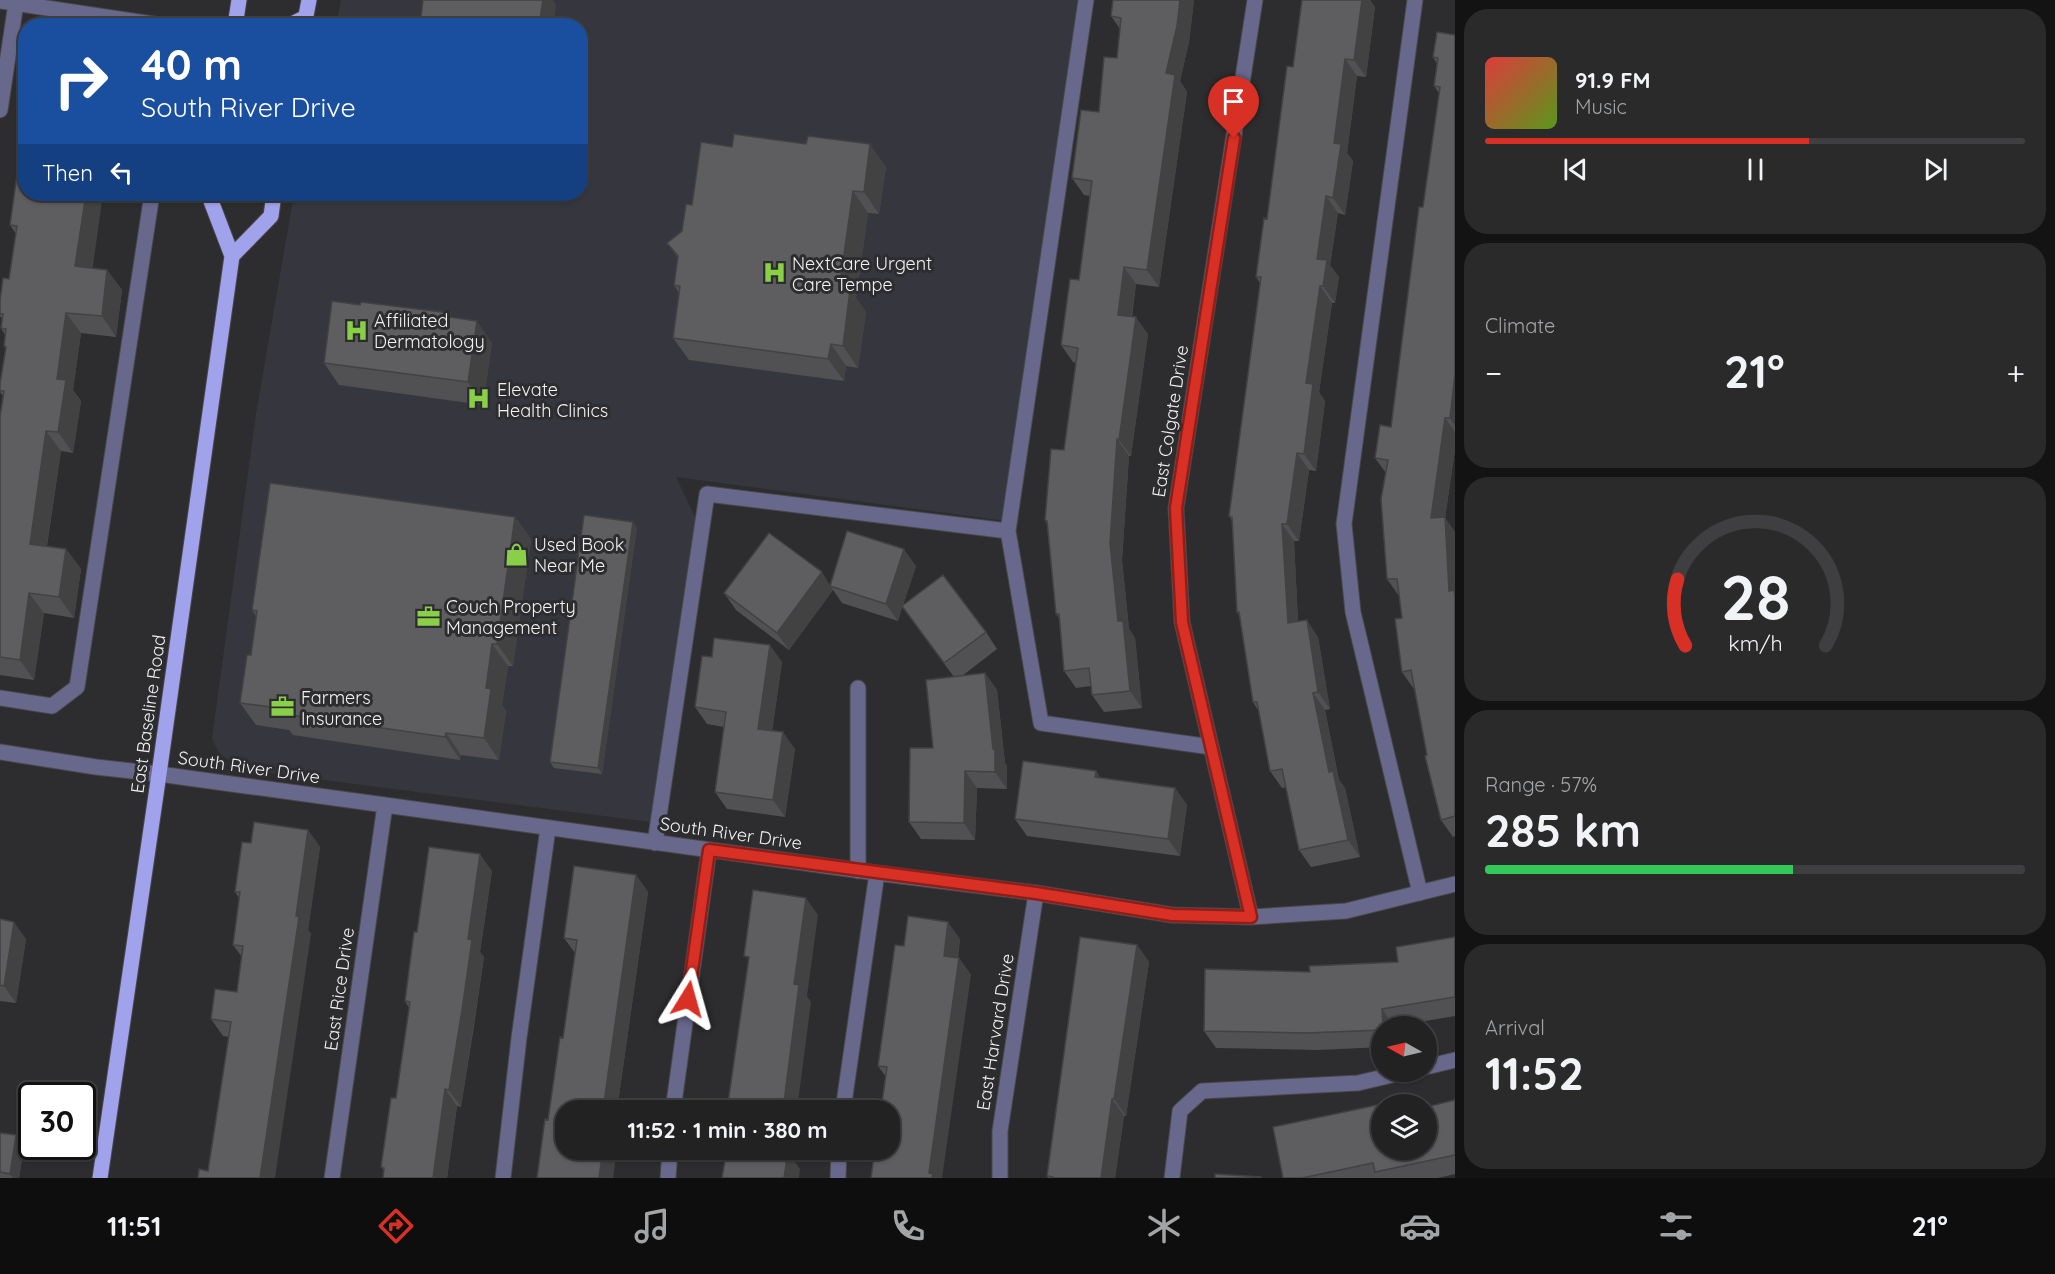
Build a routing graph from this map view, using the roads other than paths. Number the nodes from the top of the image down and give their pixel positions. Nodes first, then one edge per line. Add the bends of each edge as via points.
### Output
1 (239, 0) edge
2 (309, 0) edge
3 (1086, 0) edge
4 (1255, 0) edge
5 (1416, 0) edge
6 (0, 1) edge
7 (16, 3) junction
8 (83, 18) edge
9 (236, 18) edge
10 (306, 18) edge
11 (0, 110) edge
12 (151, 201) edge
13 (211, 201) edge
14 (273, 201) edge
15 (232, 256) junction
16 (1008, 531) junction
17 (858, 688) dead end
18 (0, 698) edge
19 (1211, 747) junction
20 (0, 753) edge
21 (159, 774) junction
22 (385, 805) junction
23 (548, 828) junction
24 (655, 843) junction
25 (709, 850) junction
26 (858, 871) junction
27 (877, 873) junction
28 (1455, 884) edge
29 (1420, 892) junction
30 (1036, 893) junction
31 (1251, 917) junction
32 (1455, 1060) edge
33 (1437, 1064) edge
34 (1371, 1080) edge
35 (673, 1100) edge
36 (844, 1100) edge
37 (669, 1160) edge
38 (839, 1160) edge
39 (100, 1178) edge
40 (332, 1178) edge
41 (503, 1178) edge
42 (668, 1178) edge
43 (838, 1178) edge
44 (1000, 1178) edge
45 (1172, 1178) edge

1 - 9 main road
2 - 10 main road
3 - 16 street
4 - 19 street, East Colgate Drive via 1176,508 1182,622
5 - 29 street via 1344,524 1353,612
6 - 7 street
7 - 8 street
7 - 11 street
12 - 18 street via 77,687 52,706
13 - 15 main road, East Baseline Road
14 - 15 main road via 271,216
15 - 21 main road, East Baseline Road
16 - 19 street via 1041,723
16 - 24 street via 707,494
17 - 26 street
19 - 31 street, East Colgate Drive
20 - 21 street, South River Drive
21 - 22 street, South River Drive
21 - 39 main road, East Baseline Road
22 - 23 street, South River Drive
22 - 40 street, East Rice Drive
23 - 24 street, South River Drive
23 - 41 street
24 - 25 street, South River Drive
25 - 26 street, South River Drive
25 - 35 street
26 - 27 street, South River Drive
27 - 30 street, South River Drive
27 - 36 street
28 - 29 street, South River Drive
29 - 31 street, South River Drive via 1346,911
30 - 31 street, South River Drive via 1172,915
30 - 44 street, East Harvard Drive via 1000,1131
32 - 33 street
34 - 45 street via 1202,1091 1180,1111
37 - 42 street
38 - 43 street

